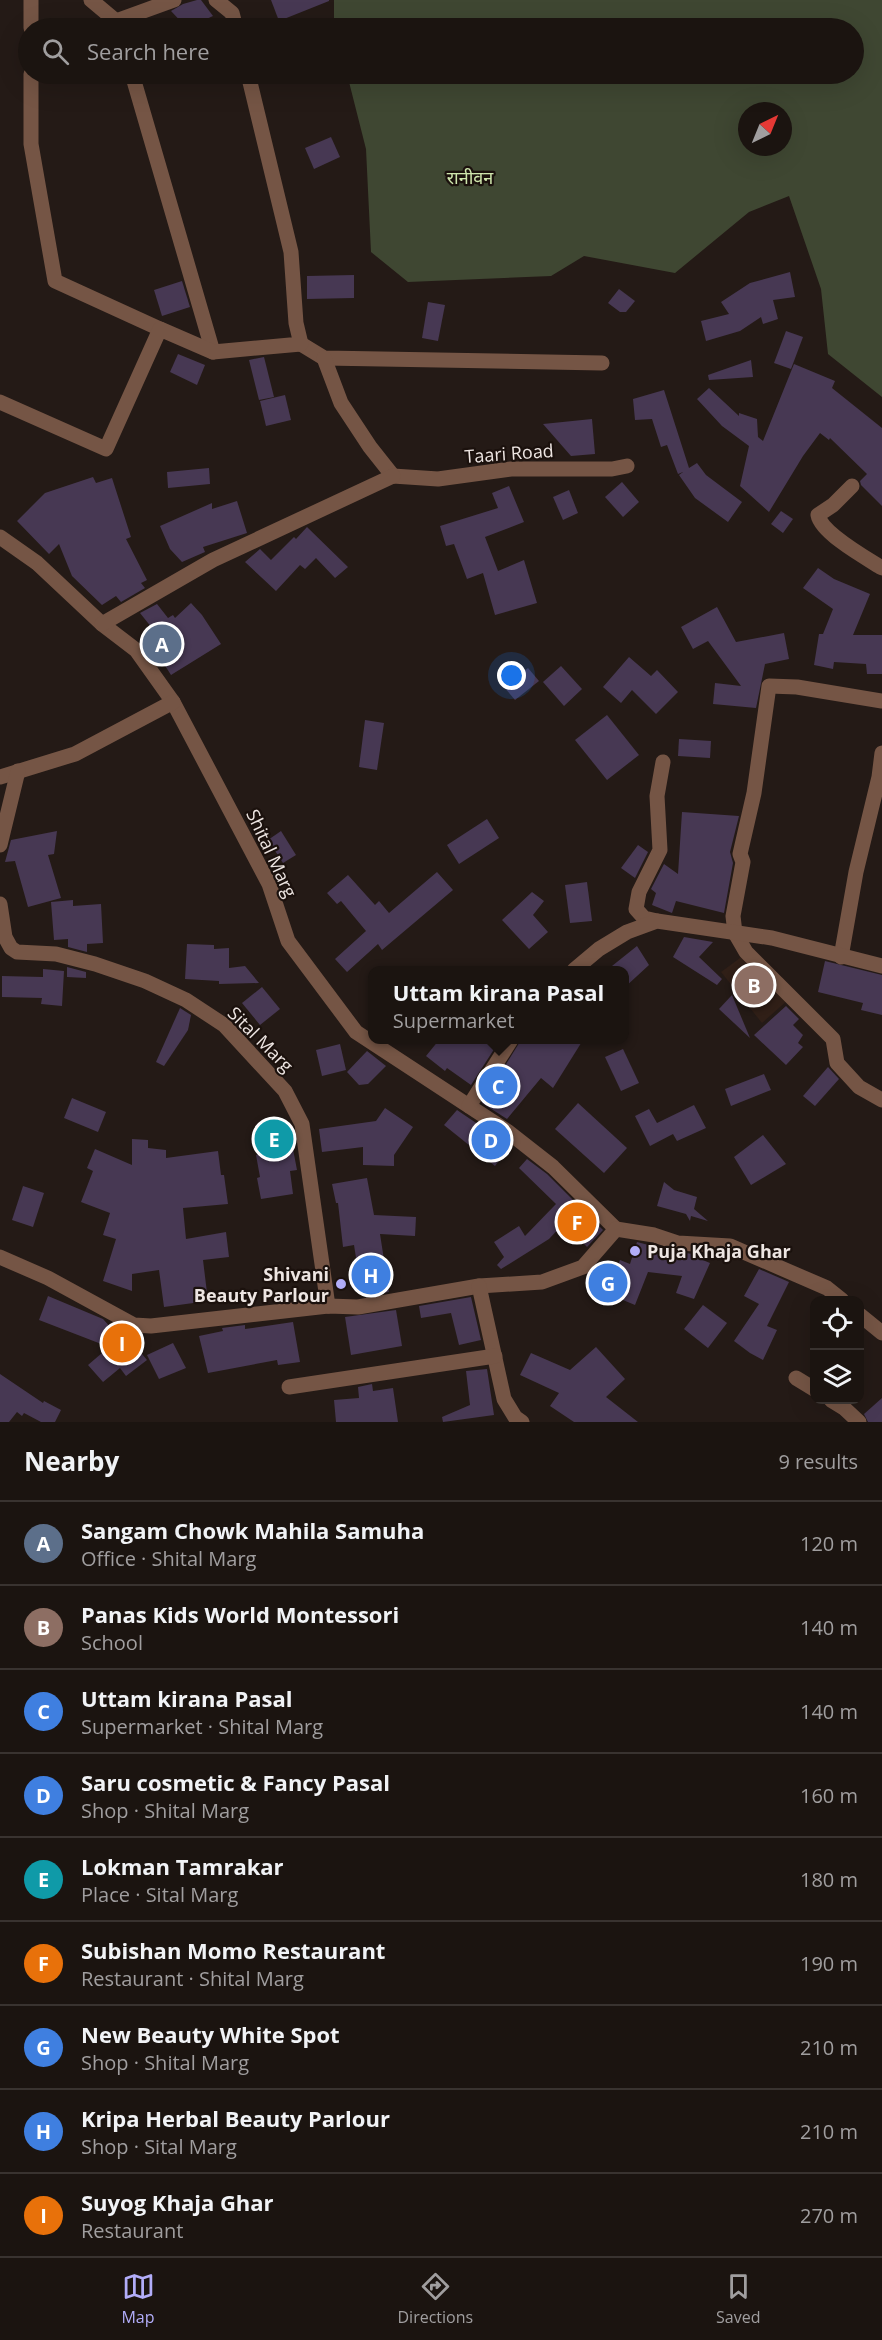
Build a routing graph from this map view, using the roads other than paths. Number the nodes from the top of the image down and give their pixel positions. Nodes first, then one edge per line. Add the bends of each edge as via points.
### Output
1 (31, 0) edge
2 (91, 0) edge
3 (174, 0) edge
4 (216, 0) edge
5 (31, 18) edge
6 (110, 18) edge
7 (134, 18) edge
8 (233, 18) edge
9 (31, 84) edge
10 (135, 84) edge
11 (250, 84) edge
12 (160, 328) junction
13 (301, 344) junction
14 (213, 352) junction
15 (324, 358) junction
16 (602, 363) dead end
17 (1, 404) edge
18 (627, 466) dead end
19 (393, 476) junction
20 (852, 486) dead end
21 (0, 537) edge
22 (882, 568) edge
23 (102, 624) junction
24 (882, 700) edge
25 (173, 702) junction
26 (882, 753) edge
27 (663, 762) dead end
28 (18, 771) junction
29 (0, 777) edge
30 (0, 845) edge
31 (0, 904) edge
32 (657, 921) junction
33 (735, 933) junction
34 (841, 957) junction
35 (579, 966) edge
36 (882, 966) edge
37 (368, 1040) edge
38 (374, 1044) edge
39 (508, 1044) edge
40 (882, 1100) edge
41 (469, 1106) junction
42 (616, 1229) junction
43 (0, 1257) edge
44 (480, 1286) junction
45 (837, 1296) edge
46 (328, 1306) junction
47 (864, 1318) edge
48 (882, 1333) edge
49 (495, 1356) junction
50 (796, 1378) dead end
51 (289, 1387) dead end
52 (810, 1387) edge
53 (838, 1404) edge
54 (522, 1422) edge
55 (859, 1422) edge

1 - 5 street
2 - 6 street
3 - 7 street
4 - 8 street
9 - 12 street via 31,144 55,281
10 - 14 street
11 - 13 street via 291,252
12 - 14 street
12 - 17 street via 106,449
13 - 14 street
13 - 15 street
15 - 16 street
15 - 19 street via 341,403
18 - 19 street, Taari Road via 511,469 438,479
19 - 23 street via 213,560
20 - 22 street via 819,515 819,521 830,535
21 - 23 street, Shital Marg via 37,563
23 - 25 street, Shital Marg via 136,650
24 - 33 street via 769,686 741,854 743,862 733,916
25 - 28 street via 75,754
25 - 37 street, Shital Marg via 269,884 288,941 356,1032
26 - 34 street
27 - 32 street via 657,796 660,850 639,892 636,909 644,918
28 - 29 street
28 - 30 street
31 - 46 street, Sital Marg via 5,937 17,952 57,954 95,964 186,1000 224,1025 285,1091 302,1124
32 - 33 street
32 - 35 street via 627,932
33 - 34 street via 772,938
33 - 40 street via 752,959 833,1039 837,1063 859,1087
34 - 36 street
38 - 41 street, Shital Marg
39 - 41 street
41 - 42 street, Shital Marg via 553,1167
42 - 44 street via 584,1267 542,1282
42 - 45 street via 678,1243 730,1246 827,1288
43 - 46 street via 48,1278 134,1326
44 - 46 street via 358,1307
44 - 49 street
47 - 48 street
49 - 51 street
49 - 54 street via 504,1399
50 - 52 street
53 - 55 street

